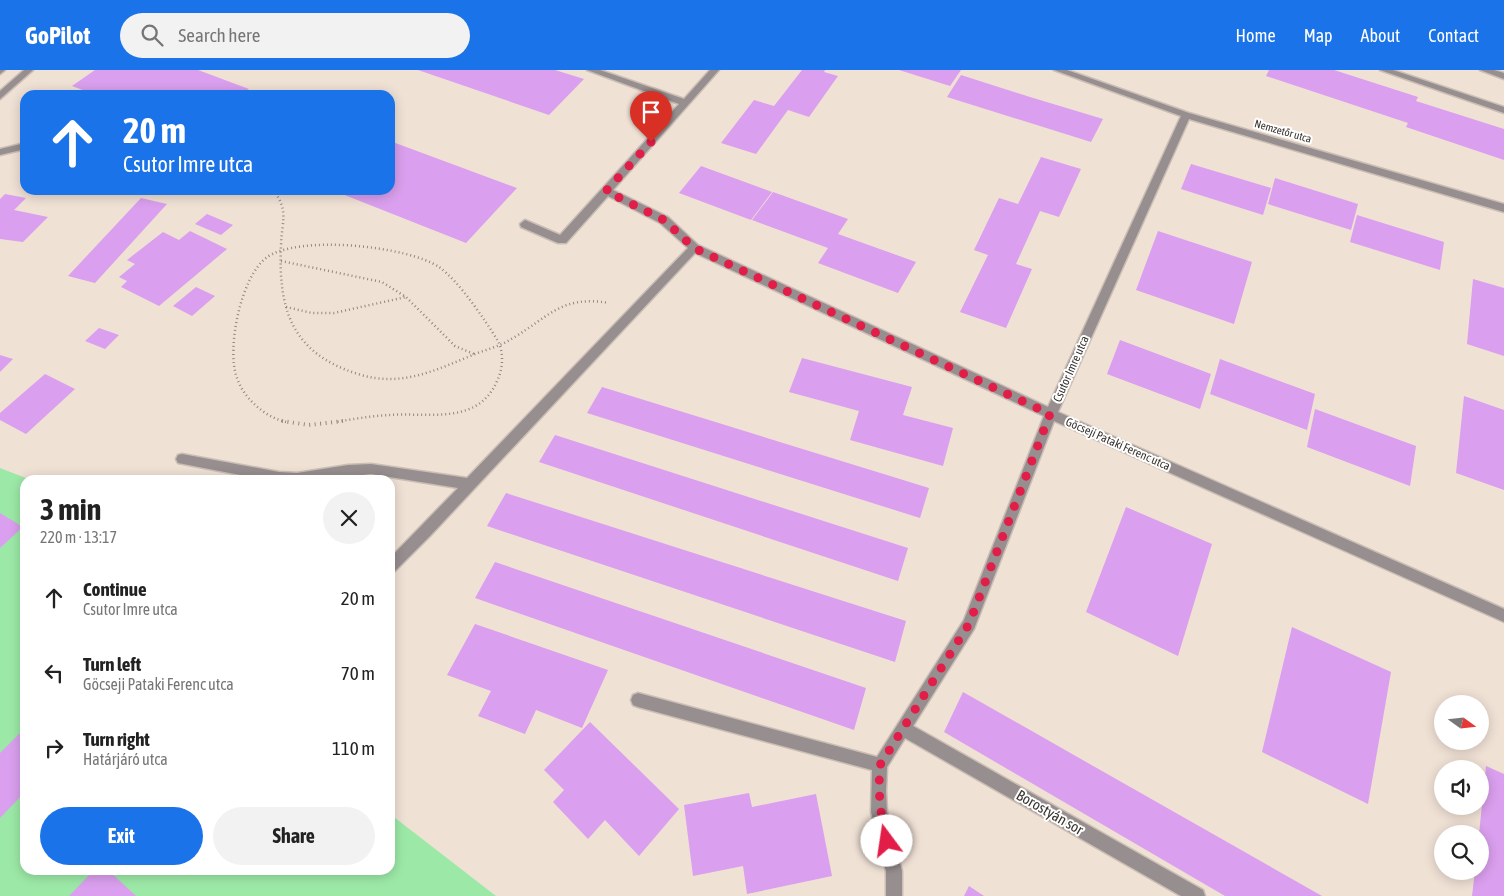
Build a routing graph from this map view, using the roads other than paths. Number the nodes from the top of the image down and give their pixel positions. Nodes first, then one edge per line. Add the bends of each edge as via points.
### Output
1 (29, 70) edge
2 (591, 70) edge
3 (715, 70) edge
4 (1059, 70) edge
5 (1384, 70) edge
6 (1484, 70) edge
7 (1504, 76) edge
8 (0, 96) edge
9 (685, 103) junction
10 (1504, 110) edge
11 (1186, 115) junction
12 (20, 147) edge
13 (0, 152) edge
14 (606, 191) junction
15 (1504, 208) edge
16 (525, 224) dead end
17 (694, 248) junction
18 (1050, 414) junction
19 (182, 459) dead end
20 (264, 475) edge
21 (316, 475) edge
22 (469, 484) junction
23 (395, 563) edge
24 (1504, 616) edge
25 (638, 700) dead end
26 (903, 729) junction
27 (880, 765) junction
28 (894, 896) edge
29 (1197, 896) edge

1 - 8 street
2 - 9 street
3 - 9 street
4 - 11 street, Nemzetőr utca
5 - 10 street
6 - 7 street
9 - 14 street
11 - 15 street, Nemzetőr utca
11 - 18 street, Csutor Imre utca
12 - 13 street
14 - 16 street via 562,240
14 - 17 street, Göcseji Pataki Ferenc utca via 664,220
17 - 18 street, Göcseji Pataki Ferenc utca
17 - 22 street
18 - 24 street, Göcseji Pataki Ferenc utca
18 - 26 street, Csutor Imre utca via 969,624
19 - 20 street
21 - 22 street via 371,469
22 - 23 street
25 - 27 street
26 - 27 street, Csutor Imre utca
26 - 29 street, Borostyán sor
27 - 28 street via 879,812 894,871

